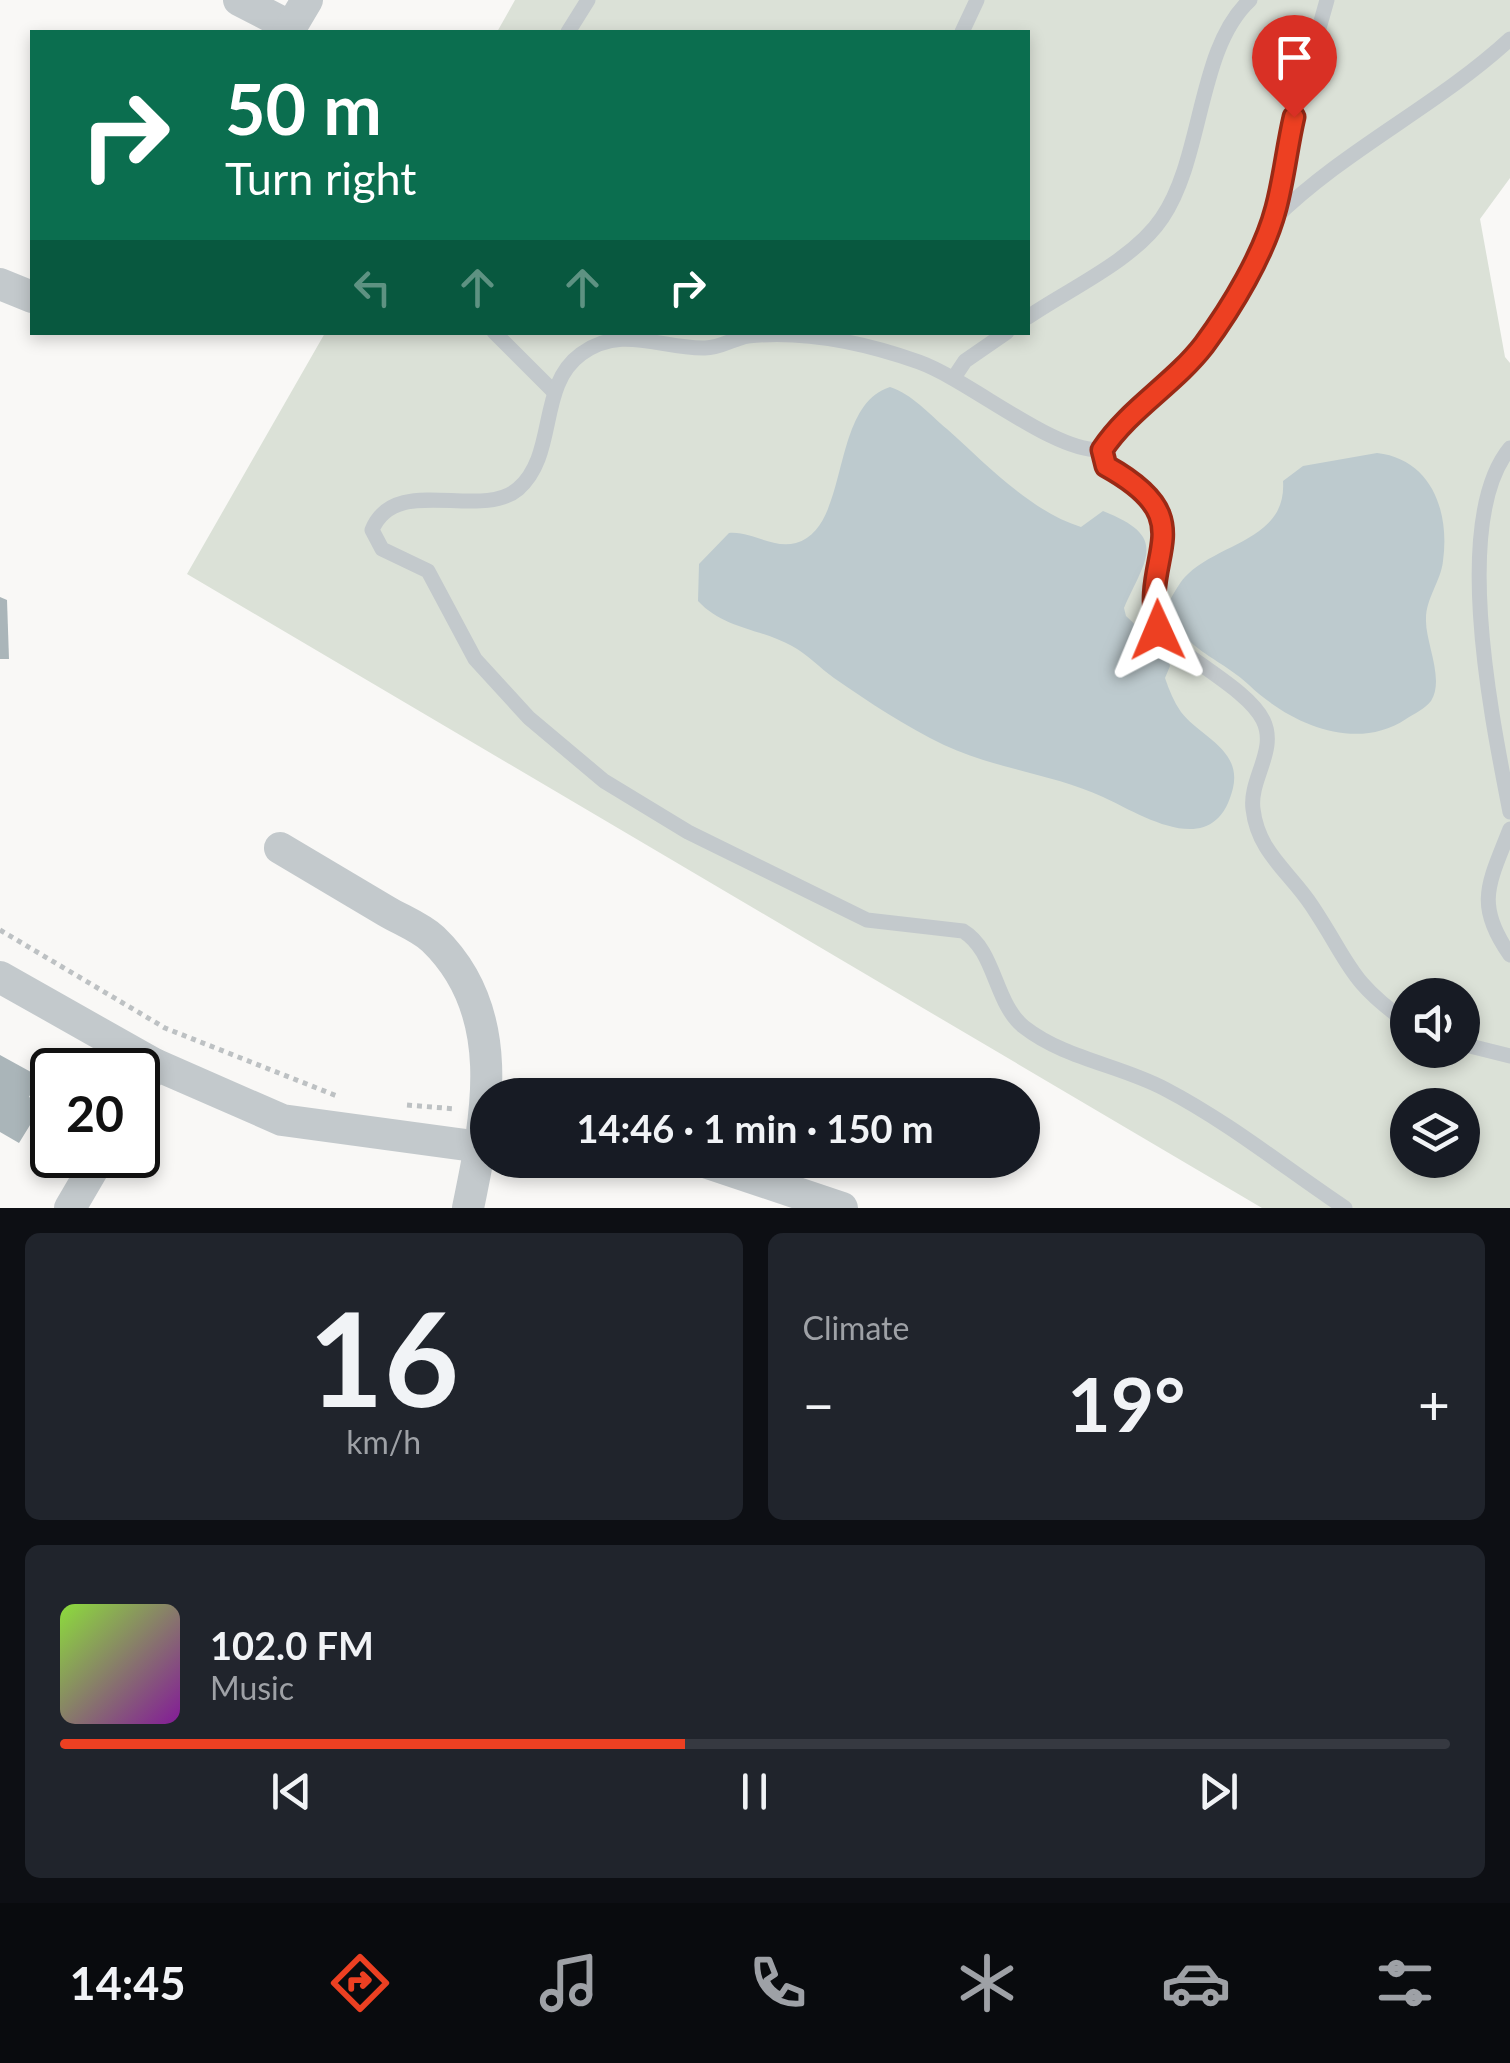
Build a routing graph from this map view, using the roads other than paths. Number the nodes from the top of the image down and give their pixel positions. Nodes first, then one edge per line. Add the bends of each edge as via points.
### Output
1 (239, 0) edge
2 (588, 0) edge
3 (977, 0) edge
4 (1250, 0) edge
5 (1327, 0) edge
6 (296, 20) edge
7 (569, 30) edge
8 (963, 30) edge
9 (1510, 39) edge
10 (1270, 223) junction
11 (0, 284) edge
12 (30, 296) edge
13 (1030, 316) edge
14 (497, 335) edge
15 (778, 335) edge
16 (815, 335) edge
17 (1002, 335) edge
18 (956, 376) junction
19 (554, 392) junction
20 (1510, 448) edge
21 (1102, 450) junction
22 (1510, 812) edge
23 (1510, 829) edge
24 (280, 848) dead end
25 (1510, 955) edge
26 (0, 977) edge
27 (1390, 1011) edge
28 (103, 1048) edge
29 (1480, 1048) edge
30 (1510, 1056) edge
31 (487, 1078) edge
32 (160, 1082) edge
33 (470, 1146) edge
34 (87, 1178) edge
35 (476, 1178) edge
36 (751, 1178) edge
37 (70, 1208) edge
38 (468, 1208) edge
39 (842, 1208) edge
40 (1345, 1208) edge

1 - 6 street
2 - 7 lane
3 - 8 lane
4 - 13 lane via 1228,32 1195,146 1163,217 1146,239
5 - 10 lane
9 - 10 lane via 1419,111 1346,156
10 - 21 lane via 1204,345 1126,418
11 - 12 street
14 - 19 lane
15 - 19 lane via 745,336 708,348 613,339 578,356
16 - 18 lane
17 - 18 lane via 965,360
18 - 21 lane via 1053,436 1086,451
19 - 40 lane via 533,468 516,490 491,500 402,504 372,530 382,548 428,571 475,659 529,718 604,781 776,878 867,920 948,926 974,937 1002,998 1024,1026 1198,1106
20 - 22 lane via 1491,474 1479,578 1492,715
21 - 27 lane via 1106,466 1146,495 1163,522 1158,630 1244,698 1265,723 1252,806 1266,850 1312,905 1356,981
23 - 25 lane via 1489,883 1488,910 1491,929
24 - 31 street via 431,937 455,966 482,1020
26 - 28 street
29 - 30 lane
32 - 33 street via 282,1120
34 - 37 street
35 - 38 street
36 - 39 street

